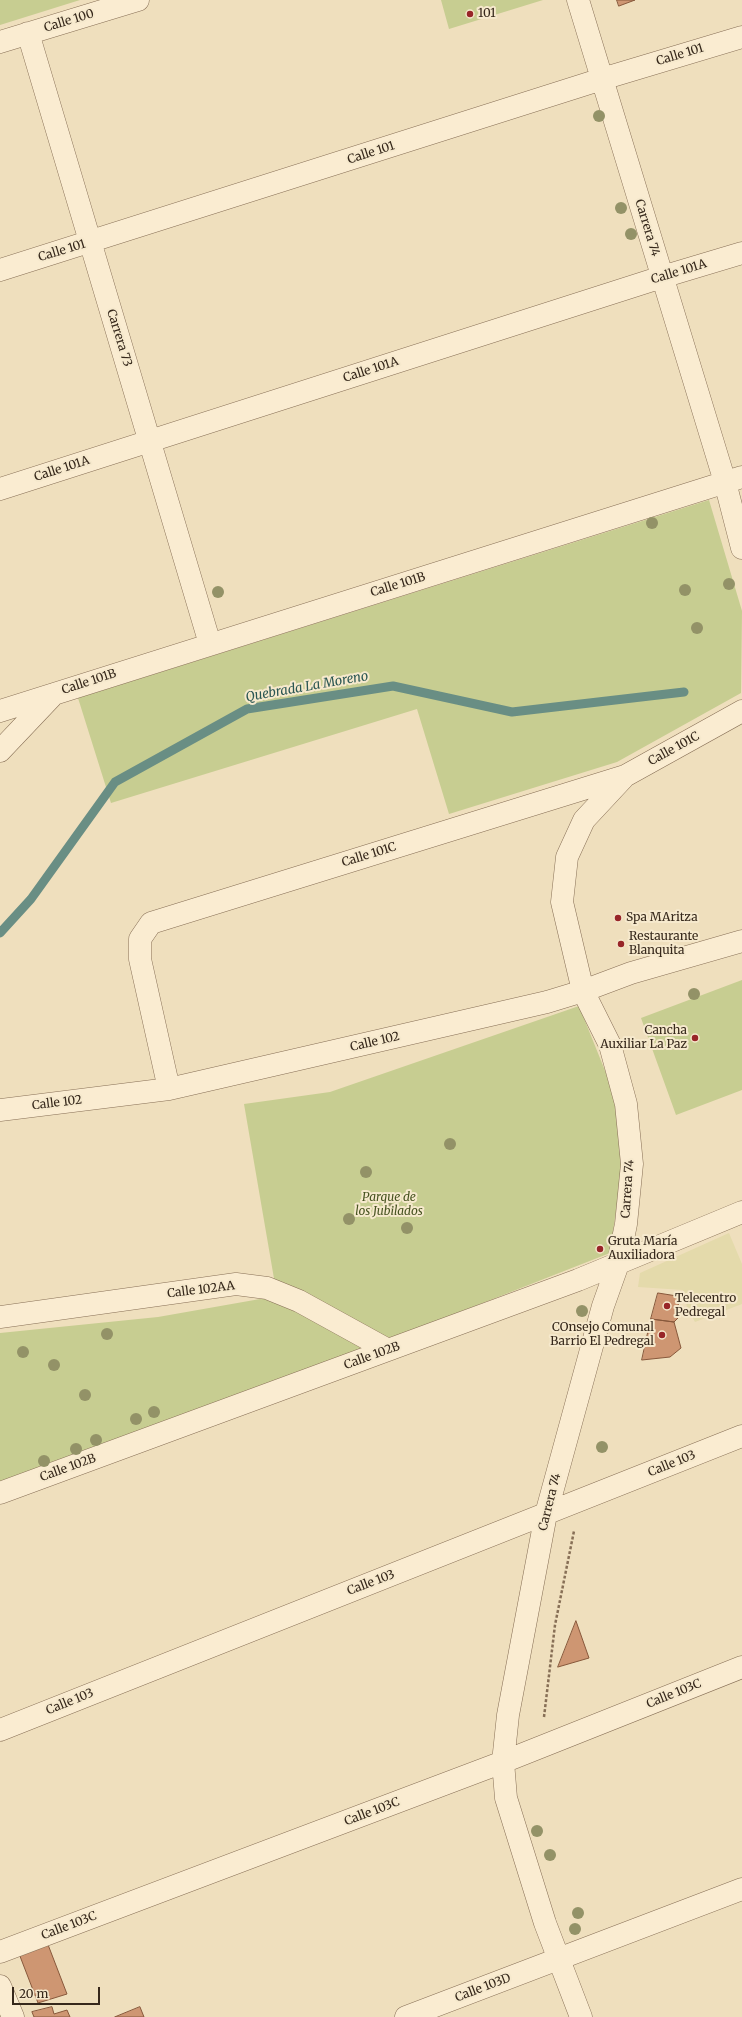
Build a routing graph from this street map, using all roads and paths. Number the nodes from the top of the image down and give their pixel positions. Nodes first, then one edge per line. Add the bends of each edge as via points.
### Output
1 (138, 0) edge
2 (578, 0) edge
3 (28, 33) junction
4 (742, 37) edge
5 (0, 42) edge
6 (602, 79) junction
7 (91, 243) junction
8 (742, 253) edge
9 (0, 270) edge
10 (662, 277) junction
11 (150, 442) junction
12 (733, 479) edge
13 (0, 489) edge
14 (742, 548) edge
15 (210, 644) junction
16 (55, 694) junction
17 (0, 711) edge
18 (742, 711) edge
19 (0, 751) edge
20 (625, 776) junction
21 (742, 941) edge
22 (583, 991) junction
23 (169, 1090) junction
24 (0, 1110) edge
25 (742, 1212) edge
26 (618, 1264) junction
27 (0, 1317) edge
28 (388, 1350) junction
29 (742, 1436) edge
30 (0, 1493) edge
31 (546, 1514) junction
32 (576, 1523) dead end
33 (742, 1667) edge
34 (549, 1719) dead end
35 (0, 1730) edge
36 (503, 1762) junction
37 (742, 1889) edge
38 (0, 1952) edge
39 (559, 1959) junction
40 (0, 1986) edge
41 (13, 2017) edge
42 (406, 2017) edge
43 (581, 2017) edge

1 - 3 street, Calle 100
2 - 6 street, Carrera 74
3 - 5 street, Calle 100
3 - 7 street, Carrera 73
4 - 6 street, Calle 101
6 - 7 street, Calle 101
6 - 10 street, Carrera 74
7 - 9 street, Calle 101
7 - 11 street, Carrera 73
8 - 10 street, Calle 101A
10 - 11 street, Calle 101A
10 - 12 street, Carrera 74
11 - 13 street, Calle 101A
11 - 15 street, Carrera 73
12 - 14 street, Carrera 74
12 - 15 street, Calle 101B
15 - 16 street, Calle 101B
16 - 17 street, Calle 101B
16 - 19 street, Calle 101B
18 - 20 street, Calle 101C
20 - 22 street, Carrera 74 via 584,820 567,857 562,902
20 - 23 street, Calle 101C via 151,923 140,940 140,959
21 - 22 street, Calle 102 via 631,973
22 - 23 street, Calle 102 via 547,1002
22 - 26 street, Carrera 74 via 610,1045 626,1104 632,1164 626,1224
23 - 24 street, Calle 102
25 - 26 street, Calle 102B
26 - 28 street, Calle 102B
26 - 31 street, Carrera 74 via 603,1306
27 - 28 street, Calle 102AA via 236,1284 267,1288 299,1301
28 - 30 street, Calle 102B
29 - 31 street, Calle 103
31 - 35 street, Calle 103
31 - 36 street, Carrera 74 via 508,1715
32 - 34 path via 555,1625 543,1717
33 - 36 street, Calle 103C
36 - 38 street, Calle 103C
36 - 39 street, Carrera 74 via 506,1798 545,1923
37 - 39 street, Calle 103D
39 - 42 street, Calle 103D
39 - 43 street
40 - 41 street

